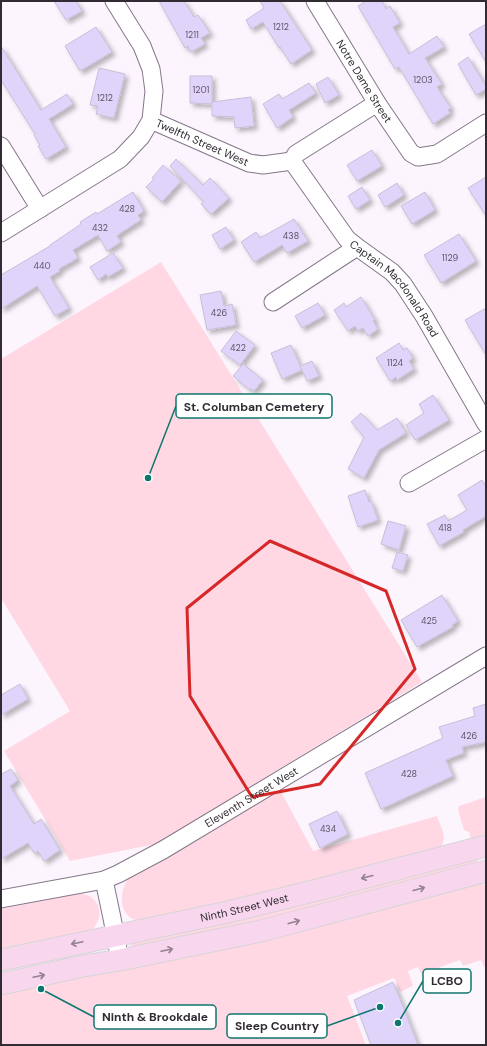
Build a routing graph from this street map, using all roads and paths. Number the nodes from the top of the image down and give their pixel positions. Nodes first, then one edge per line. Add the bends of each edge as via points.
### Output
1 (114, 1) edge
2 (315, 1) edge
3 (377, 103) junction
4 (151, 120) junction
5 (486, 123) edge
6 (1, 146) edge
7 (292, 161) junction
8 (40, 209) junction
9 (1, 232) edge
10 (357, 247) junction
11 (273, 302) dead end
12 (486, 424) edge
13 (486, 439) edge
14 (409, 483) dead end
15 (486, 656) edge
16 (486, 846) edge
17 (486, 871) edge
18 (104, 880) junction
19 (1, 899) edge
20 (116, 935) junction
21 (1, 960) edge
22 (120, 960) junction
23 (1, 984) edge

1 - 4 street via 142,46 151,69 154,91
2 - 3 street, Notre Dame Street
3 - 5 street, Notre Dame Street via 411,153 418,157 437,154
3 - 7 street via 296,154
4 - 7 street, Twelfth Street West via 249,163 263,165
4 - 8 street, Twelfth Street West via 145,133 120,159
6 - 8 street
7 - 10 street, Captain Macdonald Road via 347,239
8 - 9 street, Twelfth Street West
10 - 11 street
10 - 12 street, Captain Macdonald Road via 392,272 403,284
13 - 14 street
15 - 18 street, Eleventh Street West via 163,850
16 -> 20 main road, Ninth Street West via 228,912
22 -> 17 main road via 261,931
18 - 19 street, Eleventh Street West
18 - 20 street
20 -> 21 main road, Ninth Street West
20 - 22 street
23 -> 22 main road

